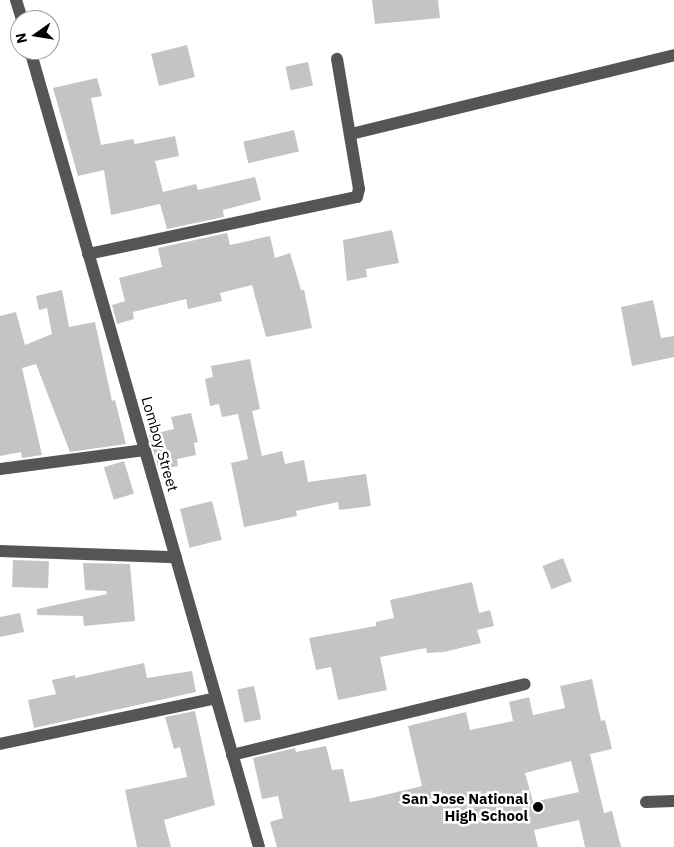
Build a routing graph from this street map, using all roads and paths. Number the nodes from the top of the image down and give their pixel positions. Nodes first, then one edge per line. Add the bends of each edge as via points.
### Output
1 (674, 55) edge
2 (337, 59) dead end
3 (33, 60) edge
4 (351, 134) junction
5 (88, 254) junction
6 (145, 450) junction
7 (0, 469) edge
8 (0, 551) edge
9 (176, 557) junction
10 (525, 684) dead end
11 (216, 698) junction
12 (0, 744) edge
13 (232, 755) junction
14 (674, 801) edge
15 (646, 802) dead end
16 (259, 847) edge

1 - 4 street
2 - 4 street
3 - 5 street, Lomboy Street
4 - 5 street via 359,189 357,197
5 - 6 street, Lomboy Street
6 - 7 street
6 - 9 street, Lomboy Street
8 - 9 street
9 - 11 street, Lomboy Street
10 - 13 street
11 - 12 street
11 - 13 street, Lomboy Street
13 - 16 street, Lomboy Street
14 - 15 street

